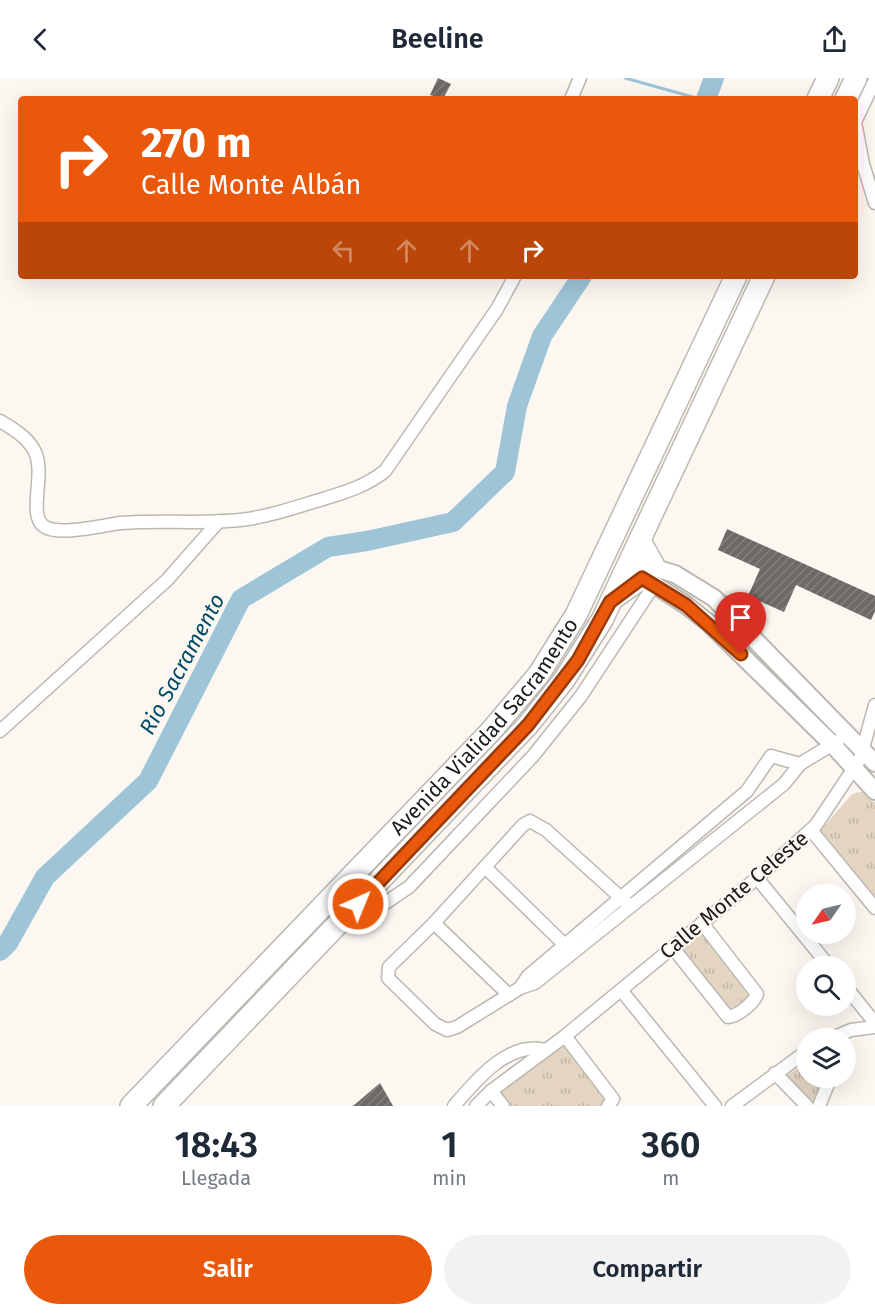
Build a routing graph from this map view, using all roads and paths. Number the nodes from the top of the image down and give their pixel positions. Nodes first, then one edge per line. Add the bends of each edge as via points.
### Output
1 (579, 78) edge
2 (828, 78) edge
3 (856, 78) edge
4 (875, 80) edge
5 (572, 96) edge
6 (819, 96) edge
7 (847, 96) edge
8 (858, 116) edge
9 (858, 138) edge
10 (875, 203) edge
11 (514, 279) edge
12 (735, 279) edge
13 (763, 279) edge
14 (0, 421) edge
15 (219, 521) junction
16 (619, 523) junction
17 (644, 574) junction
18 (576, 615) junction
19 (875, 705) edge
20 (0, 731) edge
21 (850, 736) junction
22 (832, 744) junction
23 (869, 756) edge
24 (800, 764) junction
25 (855, 769) junction
26 (875, 791) edge
27 (811, 830) junction
28 (485, 867) junction
29 (757, 878) junction
30 (626, 901) junction
31 (875, 908) edge
32 (341, 921) junction
33 (434, 923) junction
34 (702, 923) junction
35 (673, 948) junction
36 (568, 949) junction
37 (821, 956) edge
38 (621, 990) junction
39 (509, 995) junction
40 (856, 1000) edge
41 (875, 1025) edge
42 (856, 1033) edge
43 (564, 1036) junction
44 (546, 1050) junction
45 (796, 1059) edge
46 (775, 1073) junction
47 (826, 1088) edge
48 (490, 1091) junction
49 (172, 1101) edge
50 (131, 1106) edge
51 (454, 1106) edge
52 (477, 1106) edge
53 (503, 1106) edge
54 (608, 1106) edge
55 (715, 1106) edge
56 (732, 1106) edge
57 (807, 1106) edge
58 (819, 1106) edge

1 - 5 street
2 - 6 highway
3 - 7 highway
4 - 8 street
9 - 10 street
11 - 15 street via 385,471 359,488 284,511
12 - 16 highway, Avenida Vialidad Sacramento
13 - 17 highway, Avenida Vialidad Sacramento via 640,541
14 - 15 street via 34,449 41,474 36,514 47,529
15 - 20 street via 167,580
16 - 17 highway via 621,546
16 - 18 highway, Avenida Vialidad Sacramento
17 - 18 highway via 608,578
17 - 21 main road via 687,580 714,598
17 - 22 main road via 710,624
17 - 32 highway, Avenida Vialidad Sacramento via 610,602 578,660 548,701
17 - 32 street via 581,696 533,756 409,886 375,910
18 - 50 highway, Avenida Vialidad Sacramento via 539,674 491,731
19 - 23 street, Calle Monte Celeste
21 - 22 street
21 - 23 main road
22 - 24 street
22 - 25 main road
23 - 25 street, Calle Monte Celeste
24 - 30 street via 784,784
24 - 30 street via 771,756 747,791
25 - 26 main road
25 - 27 street, Calle Monte Celeste
27 - 29 street, Calle Monte Celeste
27 - 31 street
28 - 30 street via 522,825 534,821
28 - 33 street
28 - 36 street
29 - 34 street, Calle Monte Celeste
29 - 37 street
30 - 36 street
32 - 49 highway, Avenida Vialidad Sacramento
33 - 39 street
33 - 39 street via 389,967 387,974 392,983 435,1024 447,1030
34 - 35 street, Calle Monte Celeste
34 - 35 street via 757,998 730,1018
35 - 38 street, Calle Monte Celeste
36 - 39 street via 535,983
38 - 43 street, Calle Monte Celeste
38 - 55 street
40 - 41 street
41 - 42 street
43 - 44 street, Calle Monte Celeste
43 - 54 street via 613,1099
44 - 48 street, Calle Monte Celeste
44 - 51 street via 518,1049 485,1074
45 - 46 street
46 - 56 street
46 - 57 street
47 - 58 street
48 - 52 street, Calle Monte Celeste
48 - 53 street

